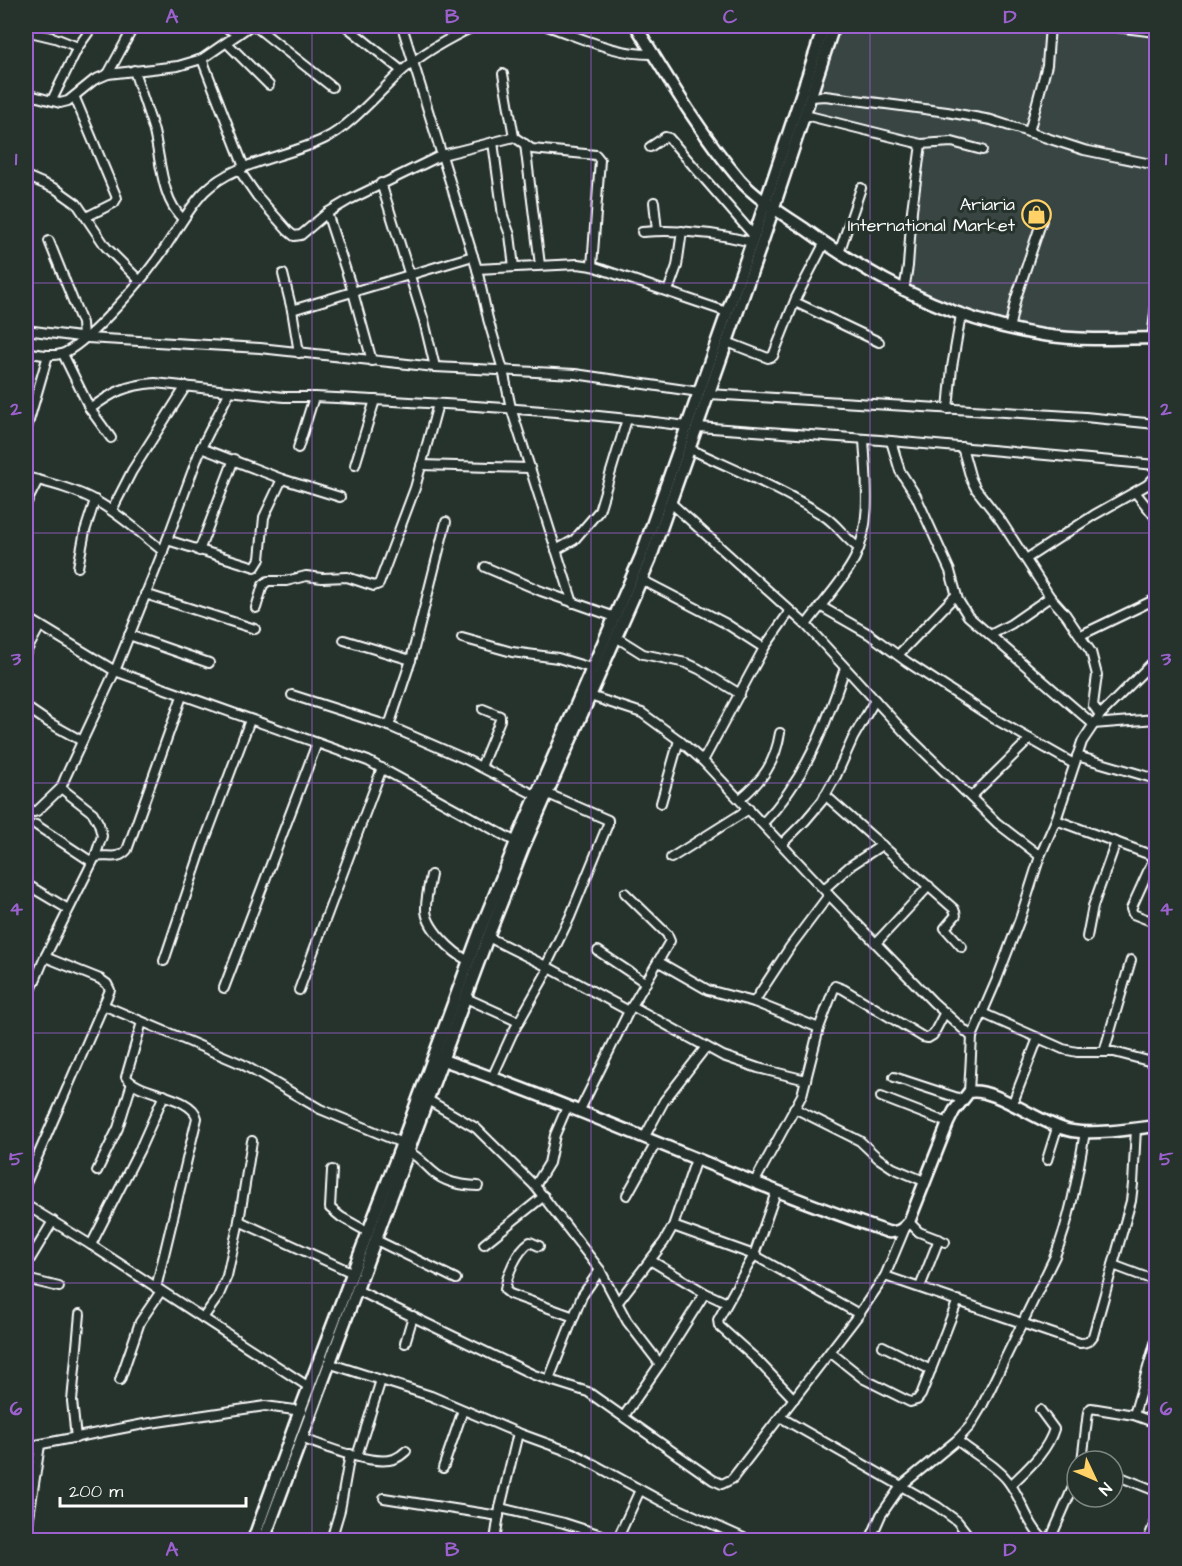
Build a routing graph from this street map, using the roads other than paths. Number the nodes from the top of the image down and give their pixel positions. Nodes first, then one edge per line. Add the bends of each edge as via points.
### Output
1 (93, 26) edge
2 (134, 26) edge
3 (223, 26) edge
4 (250, 26) edge
5 (255, 26) edge
6 (346, 26) edge
7 (402, 26) edge
8 (475, 26) edge
9 (547, 26) edge
10 (636, 26) edge
11 (824, 26) edge
12 (834, 26) edge
13 (1050, 26) edge
14 (1108, 26) edge
15 (26, 31) edge
16 (1156, 32) edge
17 (238, 34) junction
18 (227, 43) junction
19 (78, 47) junction
20 (654, 54) junction
21 (202, 59) junction
22 (414, 62) junction
23 (134, 70) junction
24 (402, 71) junction
25 (108, 74) junction
26 (503, 74) dead end
27 (269, 85) dead end
28 (332, 87) dead end
29 (26, 94) edge
30 (811, 97) junction
31 (75, 98) junction
32 (52, 100) junction
33 (805, 115) junction
34 (1029, 132) junction
35 (514, 137) junction
36 (493, 142) junction
37 (525, 144) junction
38 (921, 144) junction
39 (650, 147) dead end
40 (982, 150) dead end
41 (442, 155) junction
42 (1156, 165) edge
43 (242, 169) junction
44 (26, 176) edge
45 (381, 183) junction
46 (861, 188) dead end
47 (654, 202) dead end
48 (770, 204) junction
49 (327, 213) junction
50 (86, 217) junction
51 (183, 219) junction
52 (1042, 220) dead end
53 (657, 231) junction
54 (682, 231) junction
55 (642, 232) dead end
56 (753, 239) junction
57 (49, 241) dead end
58 (824, 244) junction
59 (839, 254) junction
60 (473, 256) junction
61 (540, 266) junction
62 (592, 266) junction
63 (514, 267) junction
64 (477, 269) junction
65 (283, 274) dead end
66 (409, 276) junction
67 (140, 280) junction
68 (668, 291) junction
69 (904, 291) junction
70 (353, 292) junction
71 (795, 302) junction
72 (1156, 305) edge
73 (292, 310) junction
74 (727, 312) junction
75 (961, 315) junction
76 (1009, 329) junction
77 (26, 330) edge
78 (85, 338) junction
79 (1154, 338) edge
80 (727, 342) junction
81 (879, 342) dead end
82 (26, 352) edge
83 (299, 353) junction
84 (63, 354) junction
85 (48, 355) junction
86 (372, 362) junction
87 (435, 367) junction
88 (503, 370) junction
89 (186, 386) junction
90 (230, 391) junction
91 (704, 393) junction
92 (314, 397) junction
93 (375, 400) junction
94 (438, 404) junction
95 (511, 408) junction
96 (90, 409) junction
97 (948, 409) junction
98 (627, 418) junction
99 (1156, 424) edge
100 (692, 426) junction
101 (26, 431) edge
102 (111, 438) dead end
103 (864, 439) junction
104 (891, 441) junction
105 (962, 447) junction
106 (201, 448) junction
107 (298, 448) dead end
108 (690, 448) junction
109 (234, 459) junction
110 (355, 465) dead end
111 (421, 465) junction
112 (1156, 465) edge
113 (529, 468) junction
114 (1156, 476) edge
115 (26, 477) edge
116 (282, 479) junction
117 (38, 480) junction
118 (1135, 492) junction
119 (340, 497) dead end
120 (95, 500) junction
121 (26, 504) edge
122 (671, 504) junction
123 (112, 510) junction
124 (1156, 518) edge
125 (446, 522) dead end
126 (167, 540) junction
127 (859, 548) junction
128 (163, 550) junction
129 (556, 550) junction
130 (199, 551) junction
131 (1026, 559) junction
132 (78, 567) dead end
133 (485, 567) dead end
134 (642, 580) junction
135 (146, 594) junction
136 (957, 595) junction
137 (1050, 597) junction
138 (1156, 599) edge
139 (573, 603) junction
140 (820, 606) junction
141 (256, 608) dead end
142 (790, 611) junction
143 (615, 616) junction
144 (26, 617) edge
145 (806, 625) junction
146 (40, 626) junction
147 (255, 628) dead end
148 (129, 635) junction
149 (990, 635) junction
150 (1081, 635) junction
151 (616, 637) junction
152 (462, 638) dead end
153 (344, 640) dead end
154 (764, 648) junction
155 (26, 652) edge
156 (898, 655) junction
157 (1156, 658) edge
158 (411, 660) junction
159 (209, 663) dead end
160 (591, 668) junction
161 (845, 668) junction
162 (115, 671) junction
163 (740, 694) junction
164 (292, 695) dead end
165 (182, 696) junction
166 (590, 696) junction
167 (875, 700) junction
168 (26, 707) edge
169 (483, 709) dead end
170 (1100, 715) junction
171 (1156, 719) edge
172 (250, 720) junction
173 (1093, 723) junction
174 (389, 726) junction
175 (780, 733) dead end
176 (1030, 739) junction
177 (679, 740) junction
178 (82, 741) junction
179 (317, 743) junction
180 (1076, 760) junction
181 (703, 761) junction
182 (481, 767) junction
183 (382, 768) junction
184 (1156, 779) edge
185 (61, 788) junction
186 (548, 794) junction
187 (825, 795) junction
188 (537, 796) junction
189 (971, 797) junction
190 (740, 799) junction
191 (661, 803) dead end
192 (26, 806) edge
193 (749, 808) junction
194 (1056, 820) junction
195 (763, 824) junction
196 (36, 825) dead end
197 (1116, 842) junction
198 (520, 844) junction
199 (782, 844) junction
200 (882, 845) junction
201 (1040, 856) junction
202 (1156, 857) edge
203 (671, 858) dead end
204 (93, 860) junction
205 (431, 874) dead end
206 (26, 884) edge
207 (929, 886) junction
208 (826, 892) junction
209 (625, 893) dead end
210 (68, 909) junction
211 (1156, 923) edge
212 (488, 937) junction
213 (1087, 937) dead end
214 (876, 942) junction
215 (962, 947) dead end
216 (598, 951) dead end
217 (45, 957) junction
218 (1131, 960) dead end
219 (164, 961) dead end
220 (469, 961) junction
221 (659, 962) junction
222 (546, 966) junction
223 (646, 983) junction
224 (224, 988) dead end
225 (299, 990) dead end
226 (466, 998) junction
227 (26, 1002) edge
228 (754, 1002) junction
229 (103, 1005) junction
230 (630, 1009) junction
231 (945, 1012) junction
232 (982, 1013) junction
233 (142, 1022) junction
234 (519, 1022) junction
235 (819, 1028) junction
236 (972, 1037) junction
237 (1038, 1038) junction
238 (706, 1047) junction
239 (1104, 1052) junction
240 (439, 1058) junction
241 (1156, 1063) edge
242 (894, 1077) dead end
243 (492, 1078) junction
244 (806, 1080) junction
245 (132, 1083) junction
246 (164, 1095) junction
247 (965, 1095) junction
248 (881, 1097) dead end
249 (428, 1100) junction
250 (1012, 1105) junction
251 (567, 1107) junction
252 (794, 1108) junction
253 (579, 1112) junction
254 (948, 1123) junction
255 (1156, 1126) edge
256 (1058, 1128) junction
257 (1136, 1128) junction
258 (1084, 1132) junction
259 (644, 1138) junction
260 (252, 1141) dead end
261 (656, 1143) junction
262 (406, 1147) junction
263 (696, 1159) junction
264 (1047, 1160) dead end
265 (332, 1170) dead end
266 (97, 1171) dead end
267 (924, 1181) junction
268 (26, 1183) edge
269 (754, 1183) junction
270 (478, 1186) dead end
271 (535, 1186) junction
272 (776, 1192) junction
273 (627, 1195) dead end
274 (544, 1196) junction
275 (26, 1205) edge
276 (53, 1221) junction
277 (239, 1221) junction
278 (907, 1225) junction
279 (673, 1226) junction
280 (372, 1236) junction
281 (484, 1244) dead end
282 (91, 1245) junction
283 (539, 1246) dead end
284 (754, 1255) junction
285 (650, 1260) junction
286 (1113, 1265) junction
287 (26, 1266) edge
288 (600, 1270) junction
289 (353, 1274) junction
290 (885, 1276) junction
291 (26, 1279) edge
292 (456, 1279) dead end
293 (1156, 1281) edge
294 (59, 1287) dead end
295 (920, 1287) junction
296 (159, 1289) junction
297 (357, 1290) junction
298 (705, 1293) junction
299 (958, 1300) junction
300 (618, 1302) junction
301 (727, 1303) junction
302 (80, 1314) dead end
303 (859, 1314) junction
304 (413, 1316) junction
305 (574, 1317) junction
306 (203, 1318) junction
307 (1023, 1322) junction
308 (1156, 1340) edge
309 (405, 1343) dead end
310 (883, 1346) dead end
311 (830, 1352) junction
312 (328, 1364) junction
313 (660, 1364) junction
314 (931, 1370) junction
315 (549, 1379) junction
316 (120, 1380) dead end
317 (381, 1380) junction
318 (309, 1387) junction
319 (794, 1399) junction
320 (463, 1410) junction
321 (1040, 1410) dead end
322 (305, 1412) junction
323 (1134, 1415) junction
324 (624, 1416) junction
325 (780, 1417) junction
326 (1156, 1423) edge
327 (518, 1433) junction
328 (76, 1438) junction
329 (301, 1438) junction
330 (957, 1440) junction
331 (40, 1444) junction
332 (26, 1447) edge
333 (1084, 1449) edge
334 (406, 1451) dead end
335 (354, 1455) junction
336 (443, 1468) dead end
337 (1125, 1479) edge
338 (1011, 1485) junction
339 (900, 1486) junction
340 (640, 1490) junction
341 (1156, 1491) edge
342 (384, 1498) dead end
343 (1065, 1506) edge
344 (499, 1512) junction
345 (1156, 1525) edge
346 (26, 1536) edge
347 (874, 1539) edge
348 (253, 1540) edge
349 (264, 1540) edge
350 (331, 1540) edge
351 (495, 1540) edge
352 (617, 1540) edge
353 (748, 1540) edge
354 (972, 1540) edge
355 (1044, 1540) edge
356 (1050, 1540) edge
357 (1148, 1540) edge

1 - 19 street
2 - 25 street
3 - 17 street
4 - 17 street
5 - 28 street
6 - 24 street
7 - 22 street
8 - 22 street
9 - 20 street via 618,51
10 - 20 main road
11 - 48 main road
12 - 30 main road
13 - 34 street via 1047,65
14 - 16 street
15 - 19 street
17 - 18 street
18 - 21 street
18 - 27 street
19 - 32 street
20 - 48 main road via 692,117 740,180
21 - 23 street via 178,66
21 - 43 street
22 - 24 street
22 - 41 street
23 - 25 street
23 - 51 street via 165,183 174,210
24 - 43 street via 326,138
25 - 31 street
26 - 35 street
29 - 32 street
30 - 33 main road
30 - 34 street via 947,112
31 - 32 street via 60,103
31 - 50 street via 117,198
33 - 38 street
33 - 48 main road
34 - 42 street via 1083,150
35 - 36 street
35 - 37 street
36 - 41 street
36 - 63 street
37 - 61 street
37 - 62 street via 532,149 598,156
38 - 40 street via 951,142
38 - 69 street
39 - 56 street via 669,138
41 - 45 street
41 - 60 street
43 - 49 street via 257,196 294,236 307,232
43 - 51 street via 215,183
44 - 50 street via 67,196
45 - 49 street
45 - 66 street
46 - 59 street
47 - 53 street
48 - 56 main road
48 - 58 main road
48 - 80 main road
49 - 70 street
50 - 67 street via 106,247
51 - 67 street
52 - 76 street
53 - 54 street
53 - 55 street
54 - 56 street
54 - 68 street via 678,266
56 - 74 main road
57 - 78 street
58 - 59 main road
58 - 71 street
59 - 69 main road
60 - 64 street
60 - 66 street
61 - 62 street
61 - 63 street
62 - 68 street
63 - 64 street
64 - 88 street
65 - 73 street
66 - 70 street
66 - 87 street
67 - 78 street
68 - 74 street
69 - 75 main road
70 - 73 street
70 - 86 street
71 - 80 street via 771,357
71 - 81 street
72 - 79 street
73 - 83 street
74 - 91 main road
75 - 76 main road
75 - 97 street
76 - 79 main road via 1083,339
77 - 78 street
78 - 83 street
78 - 84 street
80 - 91 main road
82 - 85 street
83 - 86 street
84 - 85 street
84 - 96 street
85 - 101 street
86 - 87 street
87 - 88 street
88 - 91 street via 575,374
88 - 95 street
89 - 90 street
89 - 96 street via 135,384 108,395
89 - 123 street via 137,462
90 - 92 street
90 - 106 street
91 - 97 street
91 - 100 main road
92 - 93 street
92 - 107 street
93 - 94 street
93 - 110 street
94 - 95 street
94 - 111 street
95 - 98 street
95 - 113 street
96 - 102 street
97 - 99 street
98 - 100 street
98 - 129 street via 599,511 574,540
100 - 103 street
100 - 108 main road
100 - 143 main road
103 - 104 street
103 - 127 street via 868,509
104 - 105 street
104 - 136 street via 900,471 916,496
105 - 112 street
105 - 131 street via 971,479
106 - 109 street
106 - 126 street
108 - 122 main road
108 - 127 street via 826,517
109 - 116 street
109 - 130 street
111 - 113 street
111 - 141 street via 379,584 374,586 347,577 306,576 268,581
113 - 129 street
114 - 118 street
115 - 117 street
116 - 119 street
116 - 130 street via 264,518 260,559 255,567
117 - 120 street
117 - 121 street
118 - 124 street
118 - 131 street
120 - 123 street
120 - 132 street
122 - 134 main road
122 - 142 street
123 - 128 street
125 - 158 street
126 - 128 street
126 - 130 street
127 - 140 street
128 - 135 street
129 - 139 street
131 - 137 street
133 - 139 street
134 - 151 main road
134 - 154 street
135 - 147 street
135 - 148 street
136 - 149 street via 968,616
136 - 156 street
137 - 149 street
137 - 150 street
138 - 150 street
139 - 143 street
140 - 145 street
140 - 156 street
142 - 145 street
142 - 154 street
143 - 160 main road
144 - 146 street
145 - 161 street
146 - 155 street
146 - 162 street
148 - 159 street
148 - 162 street
149 - 173 street
150 - 170 street via 1095,659 1093,701
151 - 163 street via 643,654 686,663
151 - 166 main road
152 - 160 street
153 - 158 street
154 - 163 street
156 - 176 street
157 - 170 street
158 - 174 street
160 - 188 main road
161 - 167 street
161 - 195 street via 815,749 791,790
162 - 165 street
162 - 178 street
163 - 181 street
164 - 174 street
165 - 172 street
165 - 204 street via 128,850 122,856
166 - 177 street via 642,713
166 - 186 main road
167 - 187 street
167 - 189 street
168 - 178 street
169 - 182 street via 500,716 500,720
170 - 173 street
171 - 173 street
172 - 179 street
172 - 219 street
173 - 180 street
174 - 182 street
175 - 190 street via 766,772
176 - 180 street
176 - 189 street
177 - 181 street
177 - 191 street
178 - 185 street
179 - 183 street
179 - 224 street
180 - 184 street
180 - 194 street
181 - 190 street
182 - 188 street
183 - 198 street
183 - 225 street
185 - 192 street via 37,812
185 - 204 street via 93,813 99,824 102,836
186 - 198 main road
186 - 222 street via 608,819 608,824
187 - 199 street
187 - 200 street
188 - 198 main road
189 - 201 street
190 - 193 street
193 - 195 street
193 - 203 street
194 - 197 street
194 - 201 street
195 - 199 street
196 - 204 street
197 - 202 street
197 - 213 street via 1093,906
198 - 212 main road
198 - 220 main road
199 - 208 street
200 - 207 street
200 - 208 street via 850,866
201 - 232 street via 1020,919
202 - 211 street via 1131,909 1133,914
204 - 210 street
205 - 220 street via 426,914 450,949
206 - 210 street
207 - 214 street
207 - 215 street via 956,910 945,928
208 - 214 street
208 - 228 street
209 - 221 street via 670,937
210 - 217 street
212 - 222 street
212 - 226 main road
214 - 231 street
216 - 223 street
217 - 227 street
217 - 229 street via 107,984 110,990
218 - 239 street
220 - 240 main road
221 - 223 street
221 - 228 street via 708,990
222 - 230 street
222 - 234 street via 547,972
223 - 230 street
226 - 234 street
226 - 240 main road
228 - 235 street
229 - 233 street
229 - 268 street
230 - 238 street
230 - 253 street
231 - 235 street via 933,1035 923,1037 837,986
231 - 236 street
232 - 236 street
232 - 237 street
233 - 245 street via 126,1071
233 - 262 street via 242,1064 320,1109
234 - 243 street
235 - 244 street
236 - 247 street
237 - 239 street via 1077,1052
237 - 250 street
238 - 244 street via 742,1064
238 - 259 street via 664,1101
239 - 241 street
240 - 243 main road
240 - 249 main road
240 - 262 main road
242 - 247 street
243 - 251 main road
244 - 252 street
245 - 246 street
245 - 266 street via 118,1128
246 - 282 street
246 - 296 street via 191,1108 197,1118
247 - 250 main road via 982,1091
247 - 254 main road
248 - 254 street
249 - 262 main road
249 - 271 street via 476,1128
250 - 256 main road
251 - 253 main road
251 - 271 street via 549,1162
252 - 267 street via 860,1141 893,1168
252 - 269 street
253 - 259 main road
254 - 267 main road
255 - 257 main road
256 - 258 main road
256 - 264 street
257 - 258 main road
257 - 286 street via 1131,1201
258 - 307 street via 1071,1213
259 - 261 main road
260 - 277 street
261 - 263 main road
261 - 273 street
262 - 270 street via 432,1172 450,1182
262 - 280 main road
263 - 269 main road
263 - 279 street
265 - 280 street via 330,1208
267 - 278 main road
269 - 272 main road
271 - 274 street
272 - 278 main road via 888,1233 897,1233
272 - 284 street
274 - 281 street
274 - 288 street
275 - 276 street
276 - 282 street
276 - 287 street
277 - 289 street
277 - 306 street via 223,1286
278 - 290 street
278 - 295 street via 942,1240
279 - 284 street
279 - 285 street
280 - 289 main road
280 - 292 street
280 - 297 main road
282 - 296 street
283 - 305 street via 531,1242 525,1246 506,1290
284 - 301 street
284 - 303 street
285 - 298 street
285 - 300 street
286 - 293 street
286 - 307 street via 1090,1341 1080,1342
288 - 300 street
288 - 305 street via 582,1296
289 - 318 main road
290 - 295 street
290 - 303 street
291 - 294 street
295 - 299 street
296 - 306 street
296 - 316 street via 140,1322
297 - 304 street
297 - 312 main road
298 - 301 street
298 - 313 street
299 - 307 street
299 - 314 street
300 - 313 street via 627,1322
301 - 319 street via 718,1326
302 - 328 street via 72,1409
303 - 311 street
304 - 309 street
304 - 315 street
305 - 315 street
306 - 318 street
307 - 330 street via 982,1406
308 - 323 street
310 - 314 street
311 - 314 street via 864,1379 910,1402 919,1398
311 - 319 street
312 - 317 street
312 - 322 main road
313 - 324 street
315 - 324 street via 588,1392
317 - 320 street
317 - 335 street
318 - 322 main road
319 - 325 street
320 - 327 street
320 - 336 street
321 - 338 street via 1054,1429 1035,1461
322 - 328 street via 265,1406
322 - 329 main road
322 - 348 main road
323 - 326 street
323 - 333 street via 1089,1410
324 - 325 street via 722,1484 732,1479
325 - 339 street
327 - 340 street via 580,1457
327 - 344 street
328 - 331 street
329 - 335 street
329 - 349 main road
330 - 338 street
330 - 339 street
331 - 332 street
331 - 346 street
334 - 335 street via 392,1460
335 - 350 street
337 - 341 street
338 - 355 street via 1034,1530
339 - 347 street via 881,1515
339 - 354 street via 948,1514
340 - 352 street
340 - 353 street
342 - 344 street
343 - 356 street
344 - 351 street
344 - 352 street via 555,1520
345 - 357 street

